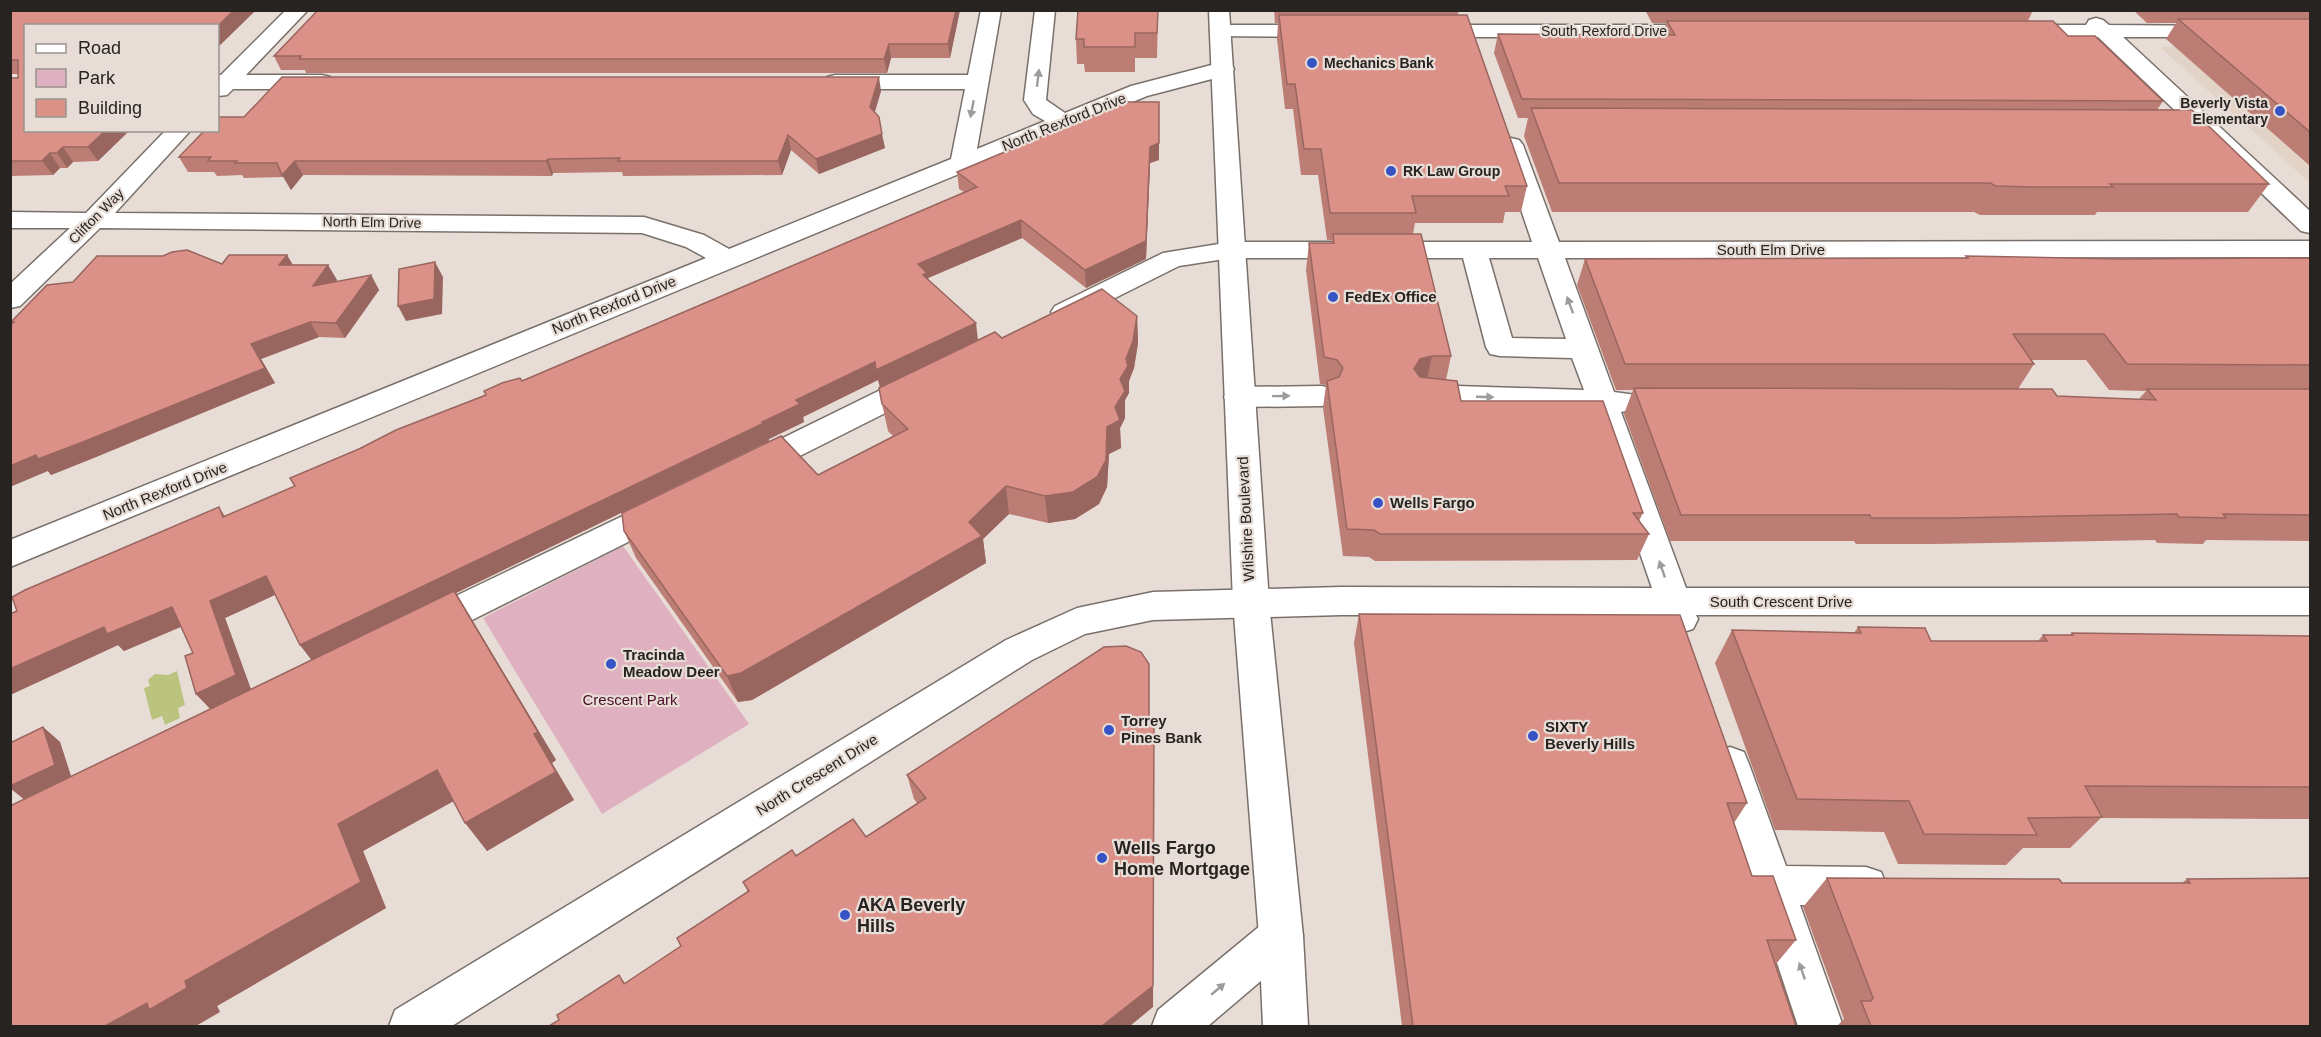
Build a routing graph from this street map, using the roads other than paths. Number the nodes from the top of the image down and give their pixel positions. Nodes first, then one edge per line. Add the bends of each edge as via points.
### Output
1 (298, 10) edge
2 (991, 10) edge
3 (1045, 10) edge
4 (1595, 10) edge
5 (2082, 10) edge
6 (1220, 20) edge
7 (1469, 21) edge
8 (1340, 31) edge
9 (1412, 31) edge
10 (1608, 31) junction
11 (1726, 31) edge
12 (2000, 31) edge
13 (2104, 31) junction
14 (2241, 31) edge
15 (1484, 65) edge
16 (1222, 69) junction
17 (343, 82) edge
18 (810, 82) edge
19 (978, 82) junction
20 (220, 85) edge
21 (1063, 122) junction
22 (1511, 124) dead end
23 (2173, 129) edge
24 (2208, 129) junction
25 (178, 132) edge
26 (962, 164) junction
27 (10, 220) edge
28 (94, 220) junction
29 (2310, 225) edge
30 (2310, 249) edge
31 (1231, 250) junction
32 (1474, 250) junction
33 (1550, 250) junction
34 (727, 259) junction
35 (10, 300) edge
36 (1036, 326) edge
37 (1585, 349) junction
38 (951, 368) edge
39 (1426, 394) edge
40 (1322, 396) dead end
41 (1239, 397) junction
42 (1604, 402) junction
43 (1652, 402) edge
44 (727, 479) edge
45 (694, 495) edge
46 (10, 554) edge
47 (1251, 602) junction
48 (1674, 602) junction
49 (2310, 602) edge
50 (395, 642) edge
51 (1691, 650) edge
52 (1722, 739) edge
53 (1772, 885) junction
54 (1904, 886) edge
55 (1281, 936) junction
56 (411, 1026) edge
57 (1174, 1026) edge
58 (1286, 1026) edge
59 (1821, 1026) edge

1 - 20 street
2 - 19 street
21 -> 3 street via 1041,109 1035,100
4 - 10 street
5 - 13 street
6 - 8 street
6 - 16 street, Wilshire Boulevard
7 - 9 street, South Rexford Drive
7 - 10 street, South Rexford Drive
7 - 15 street
10 - 11 street, South Rexford Drive
12 - 13 street
13 - 14 street
13 - 24 street
16 - 21 street, North Rexford Drive via 1138,91
16 - 31 street, Wilshire Boulevard
17 - 20 street
18 - 19 street
19 -> 26 street
21 - 26 street, North Rexford Drive
22 - 33 street
23 - 24 street
24 - 29 street
25 - 28 street, Clifton Way
26 - 34 street, North Rexford Drive
27 - 28 street, North Elm Drive
28 - 34 street, North Elm Drive via 644,225 695,241
28 - 35 street, Clifton Way
30 - 33 street, South Elm Drive
31 - 32 street, South Elm Drive
31 - 36 street, South Elm Drive via 1172,259
31 - 41 street, Wilshire Boulevard
32 - 33 street, South Elm Drive
32 - 37 street via 1500,347
37 -> 33 street
34 - 46 street, North Rexford Drive
37 - 42 street
38 - 44 street
39 -> 42 street
41 -> 40 street
41 - 47 street, Wilshire Boulevard
42 - 43 street
48 -> 42 street
45 - 50 street
47 - 48 street, South Crescent Drive
47 - 55 street, Wilshire Boulevard
47 - 56 street, North Crescent Drive via 1153,606 1118,613 1077,622 1019,650
48 - 49 street, South Crescent Drive
48 - 51 street
52 - 53 street
53 - 54 street
59 -> 53 street
57 -> 55 street
55 - 58 street, Wilshire Boulevard

